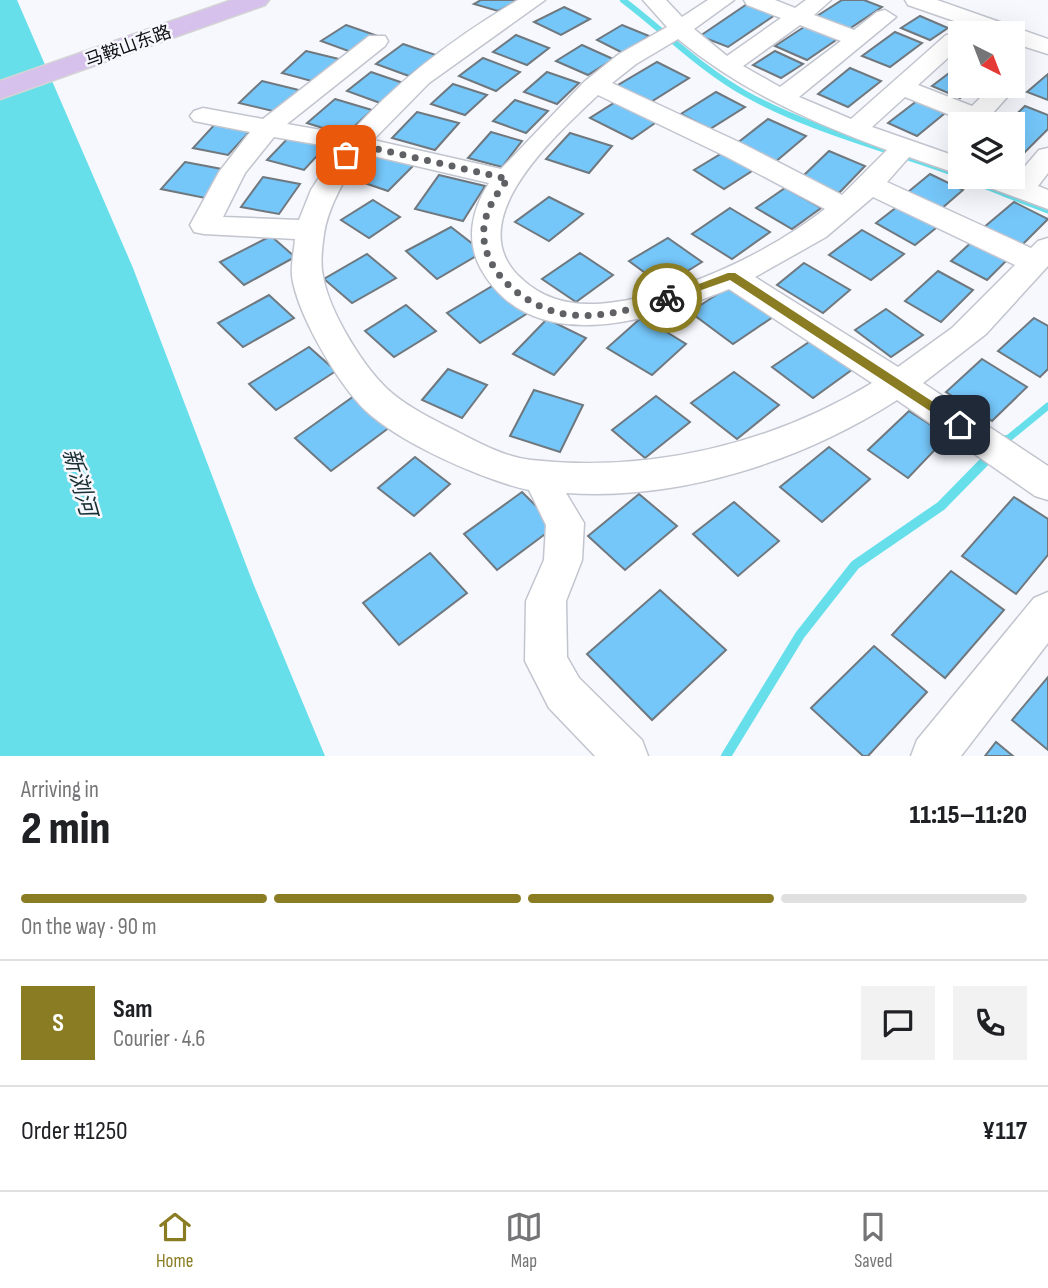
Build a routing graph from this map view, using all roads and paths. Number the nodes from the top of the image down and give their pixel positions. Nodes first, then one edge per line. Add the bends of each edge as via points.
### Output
1 (208, 0) edge
2 (256, 0) edge
3 (534, 0) edge
4 (654, 0) edge
5 (723, 0) edge
6 (755, 0) edge
7 (820, 0) edge
8 (916, 0) edge
9 (797, 16) junction
10 (885, 17) dead end
11 (975, 21) edge
12 (671, 34) junction
13 (857, 39) junction
14 (1026, 39) edge
15 (377, 41) dead end
16 (948, 45) edge
17 (1048, 47) edge
18 (726, 67) junction
19 (0, 73) edge
20 (597, 85) junction
21 (901, 87) junction
22 (0, 91) edge
23 (783, 97) junction
24 (994, 98) edge
25 (981, 112) edge
26 (948, 113) edge
27 (203, 116) dead end
28 (269, 128) junction
29 (855, 128) junction
30 (356, 144) junction
31 (899, 152) junction
32 (1048, 156) edge
33 (948, 163) edge
34 (508, 179) junction
35 (869, 184) junction
36 (1025, 184) edge
37 (1021, 189) edge
38 (1048, 200) edge
39 (842, 207) junction
40 (311, 230) junction
41 (1042, 255) edge
42 (731, 276) junction
43 (899, 384) junction
44 (543, 476) junction
45 (1048, 485) edge
46 (1048, 611) edge
47 (626, 756) edge
48 (933, 756) edge

1 - 19 main road, 马鞍山东路
2 - 22 main road, 马鞍山东路
3 - 30 street via 436,65 386,108
4 - 12 street
5 - 12 street
6 - 9 street
7 - 9 street
8 - 11 street
9 - 13 street
9 - 18 street
10 - 13 street
12 - 18 street
12 - 20 street
13 - 23 street
14 - 17 street
15 - 28 street
16 - 21 street
18 - 23 street
20 - 34 street
20 - 39 street
21 - 26 street
21 - 29 street
23 - 29 street
24 - 25 street
27 - 28 street
28 - 30 street
28 - 40 street via 233,171 204,225
29 - 31 street
30 - 34 street
30 - 40 street via 337,167
31 - 33 street
31 - 35 street
32 - 36 street
34 - 42 street via 495,196 484,228 489,258 519,295 544,308 570,315 599,314 649,305
35 - 39 street
35 - 41 street
37 - 38 street
39 - 42 street via 816,230
40 - 44 street via 307,275 354,373 381,405 444,442 524,474
41 - 43 street via 964,335
42 - 43 street
43 - 44 street via 762,451 690,469 596,480
43 - 45 street
44 - 47 street via 550,500 565,523 563,560 546,601 545,662 564,693
46 - 48 street

